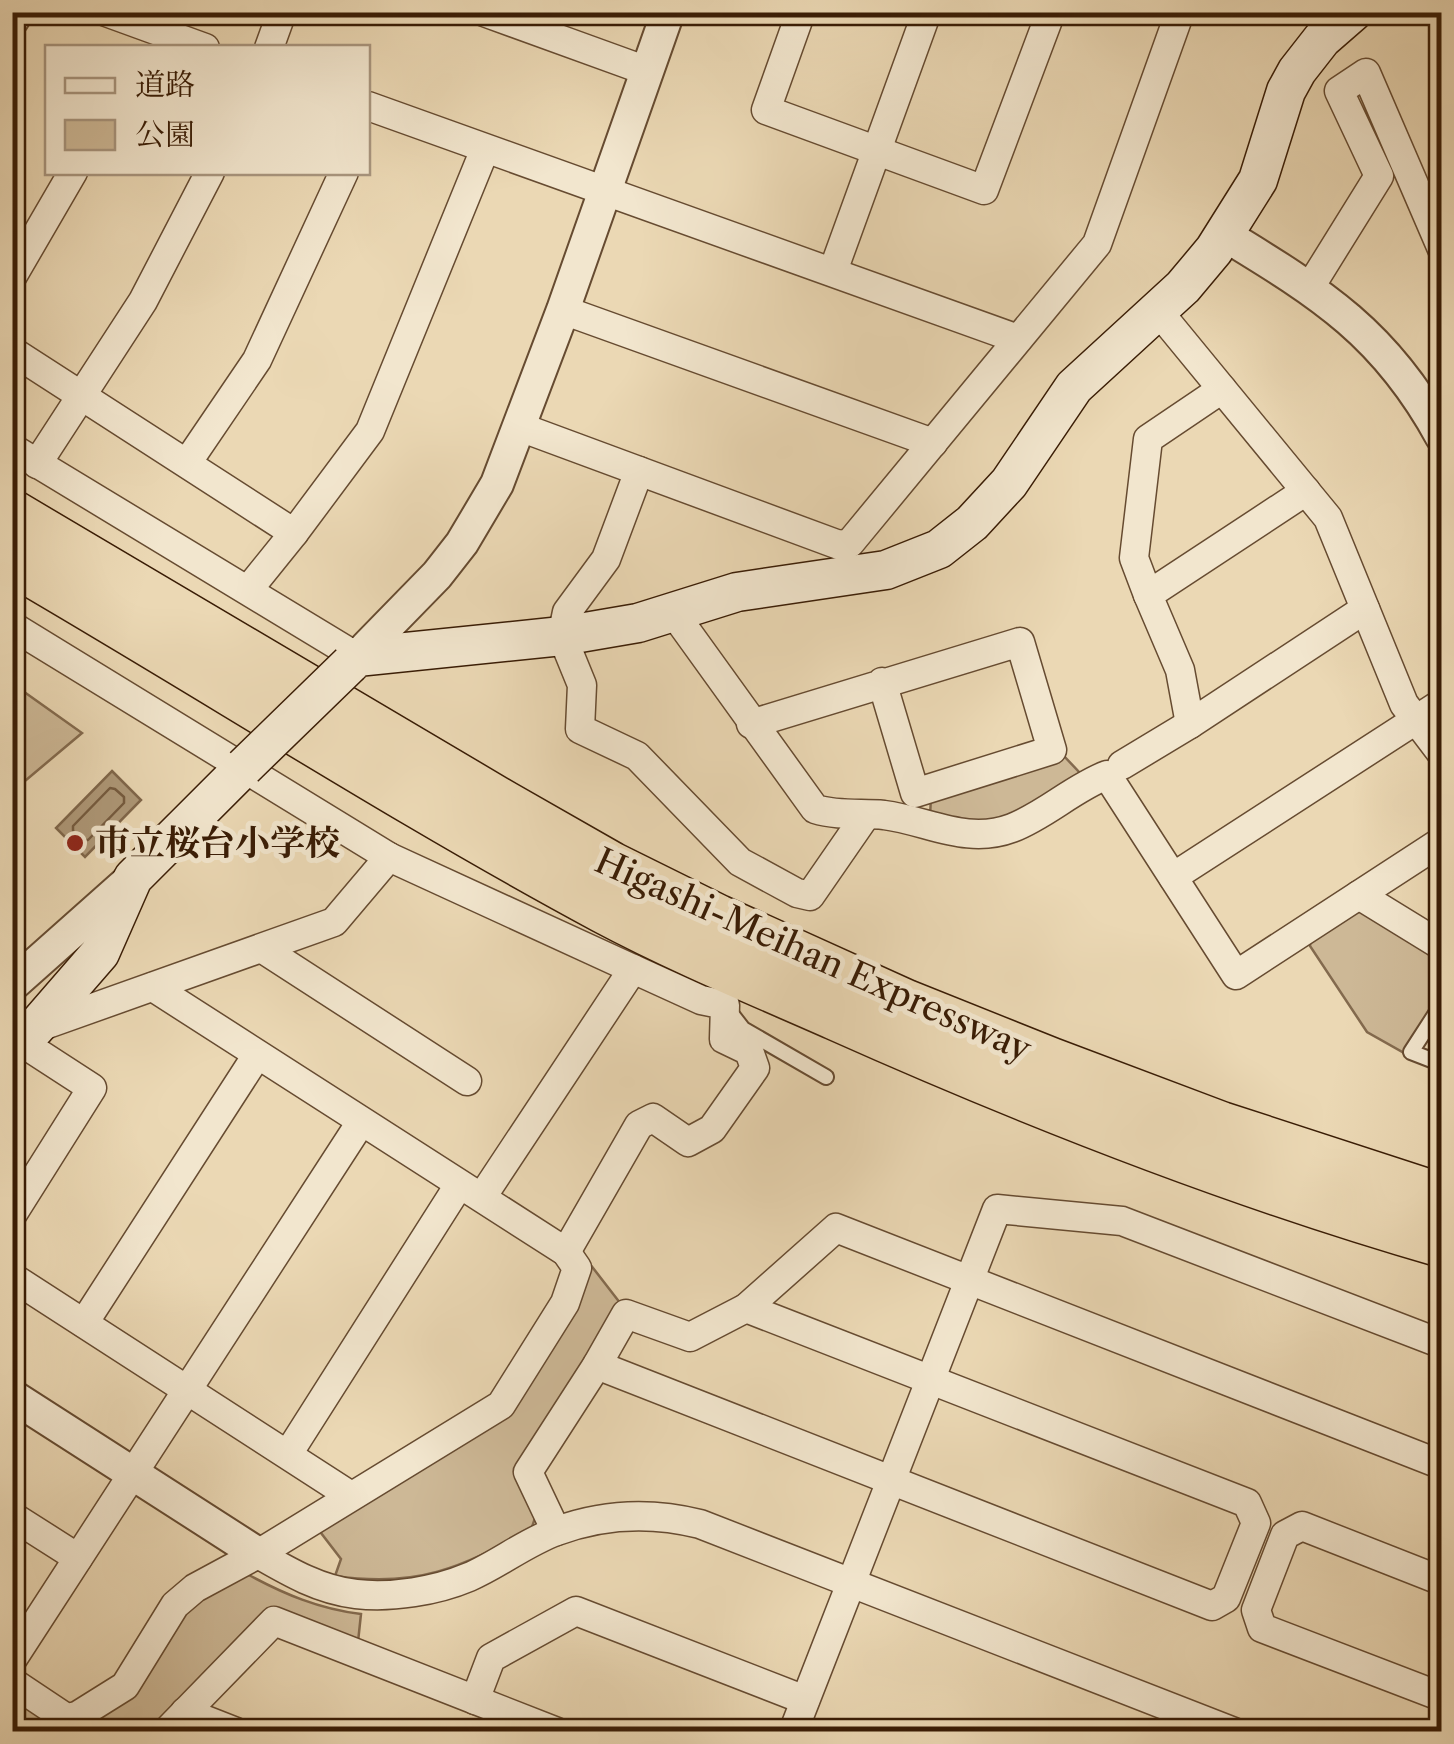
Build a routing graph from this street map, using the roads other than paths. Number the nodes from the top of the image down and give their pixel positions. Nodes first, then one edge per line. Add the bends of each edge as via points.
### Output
1 (17, 12) edge
2 (106, 12) edge
3 (282, 12) edge
4 (484, 12) edge
5 (668, 12) edge
6 (801, 12) edge
7 (927, 12) edge
8 (1051, 12) edge
9 (1180, 12) edge
10 (1353, 12) edge
11 (12, 20) edge
12 (528, 20) edge
13 (149, 39) edge
14 (186, 45) edge
15 (270, 45) edge
16 (647, 71) junction
17 (370, 112) edge
18 (485, 149) junction
19 (876, 152) junction
20 (70, 175) edge
21 (208, 175) edge
22 (343, 175) edge
23 (605, 190) junction
24 (1225, 235) junction
25 (1442, 248) edge
26 (834, 271) junction
27 (12, 278) edge
28 (1310, 287) junction
29 (563, 310) junction
30 (1158, 311) junction
31 (1018, 339) junction
32 (12, 351) edge
33 (1222, 389) junction
34 (81, 395) junction
35 (520, 427) junction
36 (1442, 437) edge
37 (933, 443) junction
38 (12, 448) edge
39 (187, 463) junction
40 (38, 464) junction
41 (639, 471) junction
42 (1306, 491) junction
43 (12, 514) edge
44 (294, 533) junction
45 (12, 561) edge
46 (248, 590) junction
47 (1148, 595) junction
48 (1366, 610) junction
49 (673, 612) junction
50 (12, 626) edge
51 (562, 636) junction
52 (354, 661) junction
53 (882, 682) junction
54 (1442, 702) edge
55 (1414, 718) junction
56 (751, 724) junction
57 (1190, 724) junction
58 (1442, 754) edge
59 (1122, 765) dead end
60 (244, 767) junction
61 (866, 815) junction
62 (1442, 842) edge
63 (389, 857) junction
64 (1173, 876) junction
65 (132, 878) junction
66 (1360, 894) junction
67 (1442, 946) edge
68 (263, 949) junction
69 (633, 969) junction
70 (12, 985) edge
71 (153, 987) junction
72 (1442, 1004) edge
73 (725, 1005) junction
74 (22, 1037) edge
75 (257, 1055) junction
76 (1442, 1064) edge
77 (826, 1077) dead end
78 (467, 1081) dead end
79 (361, 1122) junction
80 (470, 1191) junction
81 (1442, 1198) edge
82 (12, 1215) edge
83 (1442, 1243) edge
84 (566, 1252) junction
85 (12, 1277) edge
86 (969, 1280) junction
87 (746, 1308) junction
88 (84, 1323) junction
89 (1442, 1344) edge
90 (597, 1365) junction
91 (930, 1381) junction
92 (188, 1391) junction
93 (12, 1396) edge
94 (288, 1454) junction
95 (1442, 1465) edge
96 (134, 1474) junction
97 (892, 1481) junction
98 (350, 1496) junction
99 (12, 1516) edge
100 (1256, 1523) junction
101 (556, 1531) junction
102 (1285, 1535) junction
103 (258, 1554) junction
104 (78, 1558) junction
105 (1442, 1581) edge
106 (850, 1582) junction
107 (1226, 1598) junction
108 (1256, 1610) junction
109 (12, 1660) edge
110 (12, 1682) edge
111 (1442, 1697) edge
112 (475, 1700) junction
113 (805, 1700) junction
114 (1178, 1721) edge
115 (175, 1722) edge
116 (236, 1732) edge
117 (557, 1732) edge
118 (793, 1732) edge
119 (1234, 1732) edge

1 - 11 street
2 - 13 street
3 - 15 street
4 - 12 street
5 - 16 street
6 - 19 street via 766,110
7 - 19 street
8 - 19 street via 984,190
9 - 31 street via 1098,244
10 - 24 main road via 1296,71 1258,180
12 - 16 street
13 - 14 street
16 - 23 street
17 - 18 street
18 - 23 street
18 - 44 street via 370,431
19 - 26 street
20 - 27 street
21 - 34 street via 143,300
22 - 39 street via 258,360
23 - 26 street
23 - 29 street
24 - 28 street
24 - 30 main road
25 - 28 street via 1366,73 1339,91 1379,176
26 - 31 street
28 - 36 street via 1379,345
29 - 35 street
29 - 37 street
30 - 33 street
30 - 49 main road via 1074,387 1009,483 939,548 886,570 768,585
31 - 37 street
32 - 34 street
33 - 42 street
33 - 47 street via 1148,439 1134,558
34 - 39 street
34 - 40 street
35 - 41 street
35 - 52 street via 462,543
37 - 41 street via 850,543 839,545
38 - 40 street
39 - 44 street
40 - 46 street
41 - 51 street via 606,559 567,612
42 - 47 street
42 - 48 street via 1328,518
43 - 81 highway, Higashi-Meihan Expressway via 504,806 718,920 1051,1062
44 - 46 street
45 - 83 highway, Higashi-Meihan Expressway via 480,840 710,960 1038,1104
46 - 52 street
47 - 57 street via 1180,670
48 - 55 street
48 - 57 street
49 - 51 main road
49 - 56 street
50 - 60 street
51 - 52 main road
51 - 61 street via 582,686 580,730 637,756 758,874 810,896
52 - 60 main road, bridge
53 - 53 street via 1020,642 1052,750 915,793
53 - 56 street
54 - 55 street
55 - 58 street
55 - 64 street
56 - 61 street via 815,809
57 - 59 street
60 - 63 street
60 - 65 main road
61 - 64 street via 951,833 992,833 1015,827 1106,775
62 - 66 street
63 - 68 street via 334,922
63 - 69 street
64 - 66 street via 1236,975
65 - 70 street
65 - 74 main road via 100,953
66 - 67 street
68 - 71 street
68 - 78 street
69 - 73 street
69 - 80 street
71 - 74 street
71 - 75 street
72 - 76 lane via 1412,1052
73 - 77 lane via 743,1029
73 - 84 street via 724,1039 749,1051 754,1068 712,1129 688,1142 653,1118 639,1125
74 - 82 street via 92,1088
75 - 79 street
75 - 88 street
79 - 80 street
79 - 92 street
80 - 84 street
80 - 94 street
84 - 98 street via 577,1268 565,1303 501,1405
85 - 88 street
86 - 87 street via 836,1228
86 - 89 street via 997,1209 1122,1220
86 - 91 street
86 - 95 street
87 - 90 street via 690,1337 626,1314
87 - 91 street
88 - 92 street
90 - 97 street
90 - 101 street via 528,1472
91 - 97 street
91 - 100 street via 1246,1504
92 - 94 street
92 - 96 street
93 - 96 street
94 - 98 street
96 - 103 street
96 - 104 street
97 - 106 street
97 - 107 street via 1212,1606
98 - 103 street
99 - 104 street
100 - 102 street
100 - 107 street
101 - 103 street via 468,1578 385,1595 325,1588
101 - 106 street via 632,1515 678,1518
102 - 105 street via 1302,1526
102 - 108 street
103 - 110 street via 175,1605 125,1686 78,1716 66,1718
104 - 109 street
106 - 113 street
106 - 114 street
107 - 108 street
108 - 111 street via 1262,1628
112 - 113 street via 491,1658 576,1612
112 - 115 street via 274,1621
112 - 117 street
113 - 118 street
114 - 119 street
115 - 116 street

